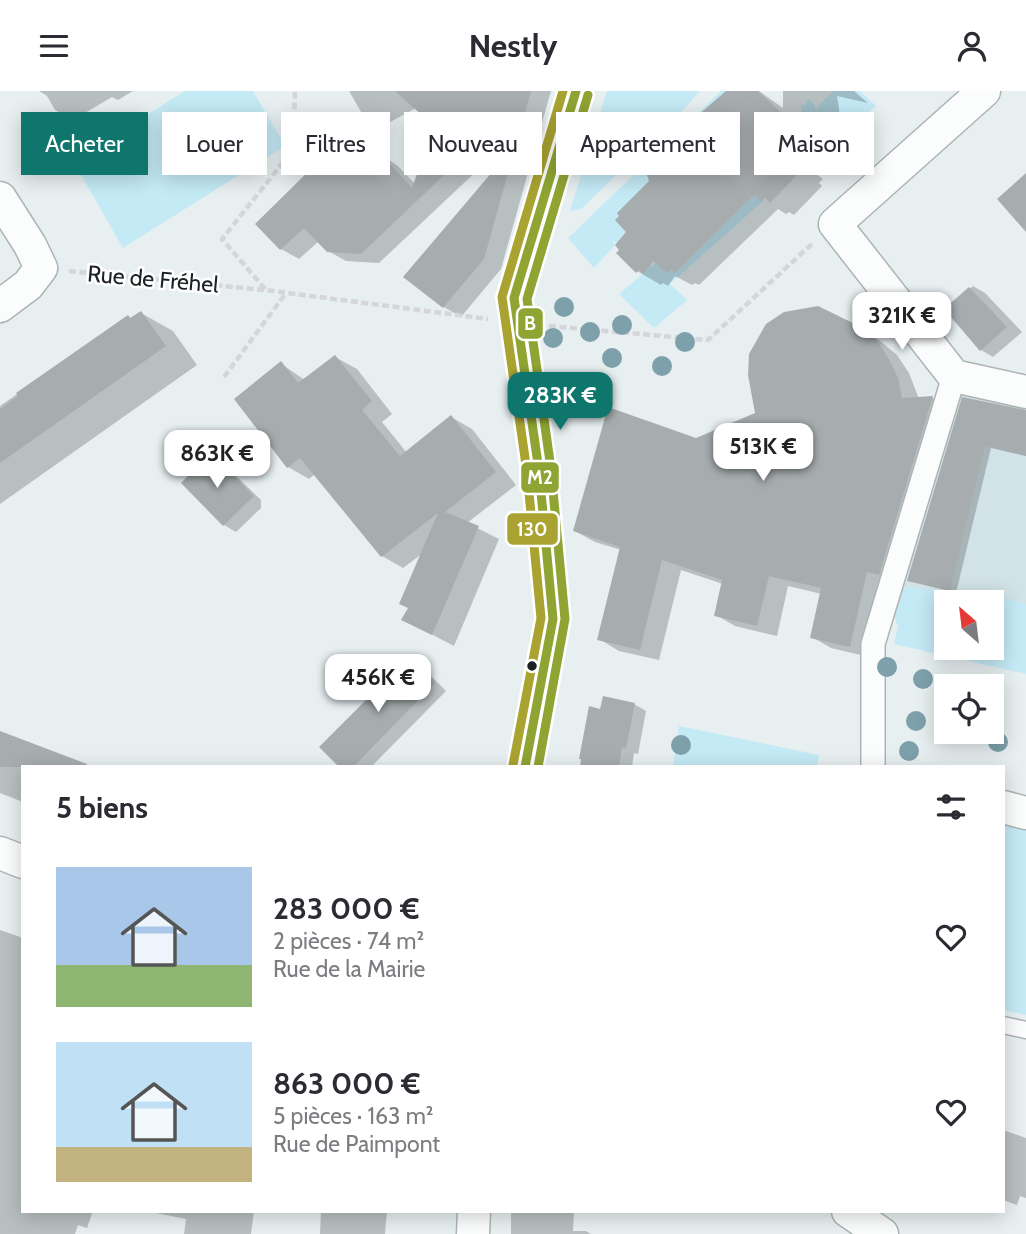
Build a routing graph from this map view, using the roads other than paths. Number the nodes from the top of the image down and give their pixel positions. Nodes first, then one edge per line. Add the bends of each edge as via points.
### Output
1 (576, 91) edge
2 (984, 91) edge
3 (0, 198) edge
4 (0, 306) edge
5 (954, 376) junction
6 (1026, 392) edge
7 (525, 765) edge
8 (873, 765) edge
9 (1005, 808) edge
10 (1026, 813) edge
11 (0, 853) edge
12 (21, 861) edge
13 (1005, 1025) edge
14 (1026, 1030) edge
15 (474, 1213) edge
16 (851, 1213) edge
17 (473, 1234) edge
18 (882, 1234) edge

1 - 7 street via 514,298 539,471 553,619
2 - 5 street via 835,224
3 - 4 street via 41,268 41,277
5 - 6 street
5 - 8 street via 873,643
9 - 10 street
11 - 12 street
13 - 14 lane
15 - 17 street
16 - 18 street

